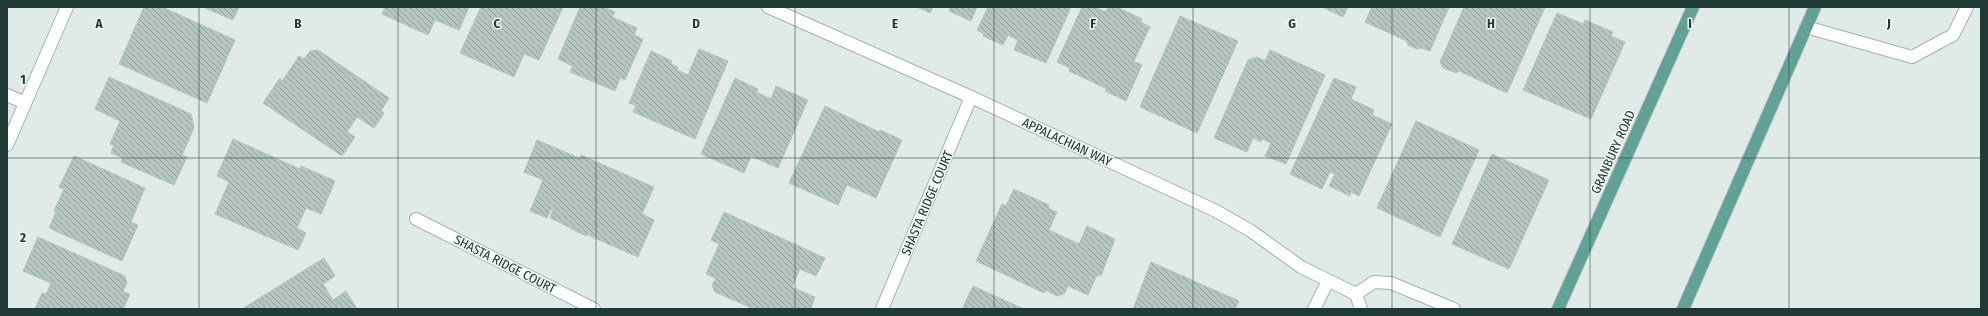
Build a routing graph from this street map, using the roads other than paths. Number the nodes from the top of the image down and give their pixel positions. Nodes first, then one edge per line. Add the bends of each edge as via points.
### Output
1 (67, 7) edge
2 (768, 7) edge
3 (1693, 7) edge
4 (1815, 7) edge
5 (1967, 7) edge
6 (1806, 27) junction
7 (7, 96) edge
8 (971, 97) junction
9 (25, 103) junction
10 (7, 145) edge
11 (416, 219) dead end
12 (1328, 281) junction
13 (1356, 294) junction
14 (594, 309) edge
15 (882, 309) edge
16 (1314, 309) edge
17 (1361, 309) edge
18 (1454, 309) edge
19 (1558, 309) edge
20 (1683, 309) edge

1 - 9 street
2 - 8 street, APPALACHIAN WAY
3 - 19 main road, GRANBURY ROAD
4 - 6 main road
5 - 6 street via 1953,35 1912,57
6 - 20 main road
7 - 9 street
8 - 12 street, APPALACHIAN WAY via 1216,211 1251,231 1301,267
8 - 15 street, SHASTA RIDGE COURT
9 - 10 street
11 - 14 street, SHASTA RIDGE COURT
12 - 13 street, APPALACHIAN WAY
12 - 16 street
13 - 17 street
13 - 18 street via 1374,282 1391,283

